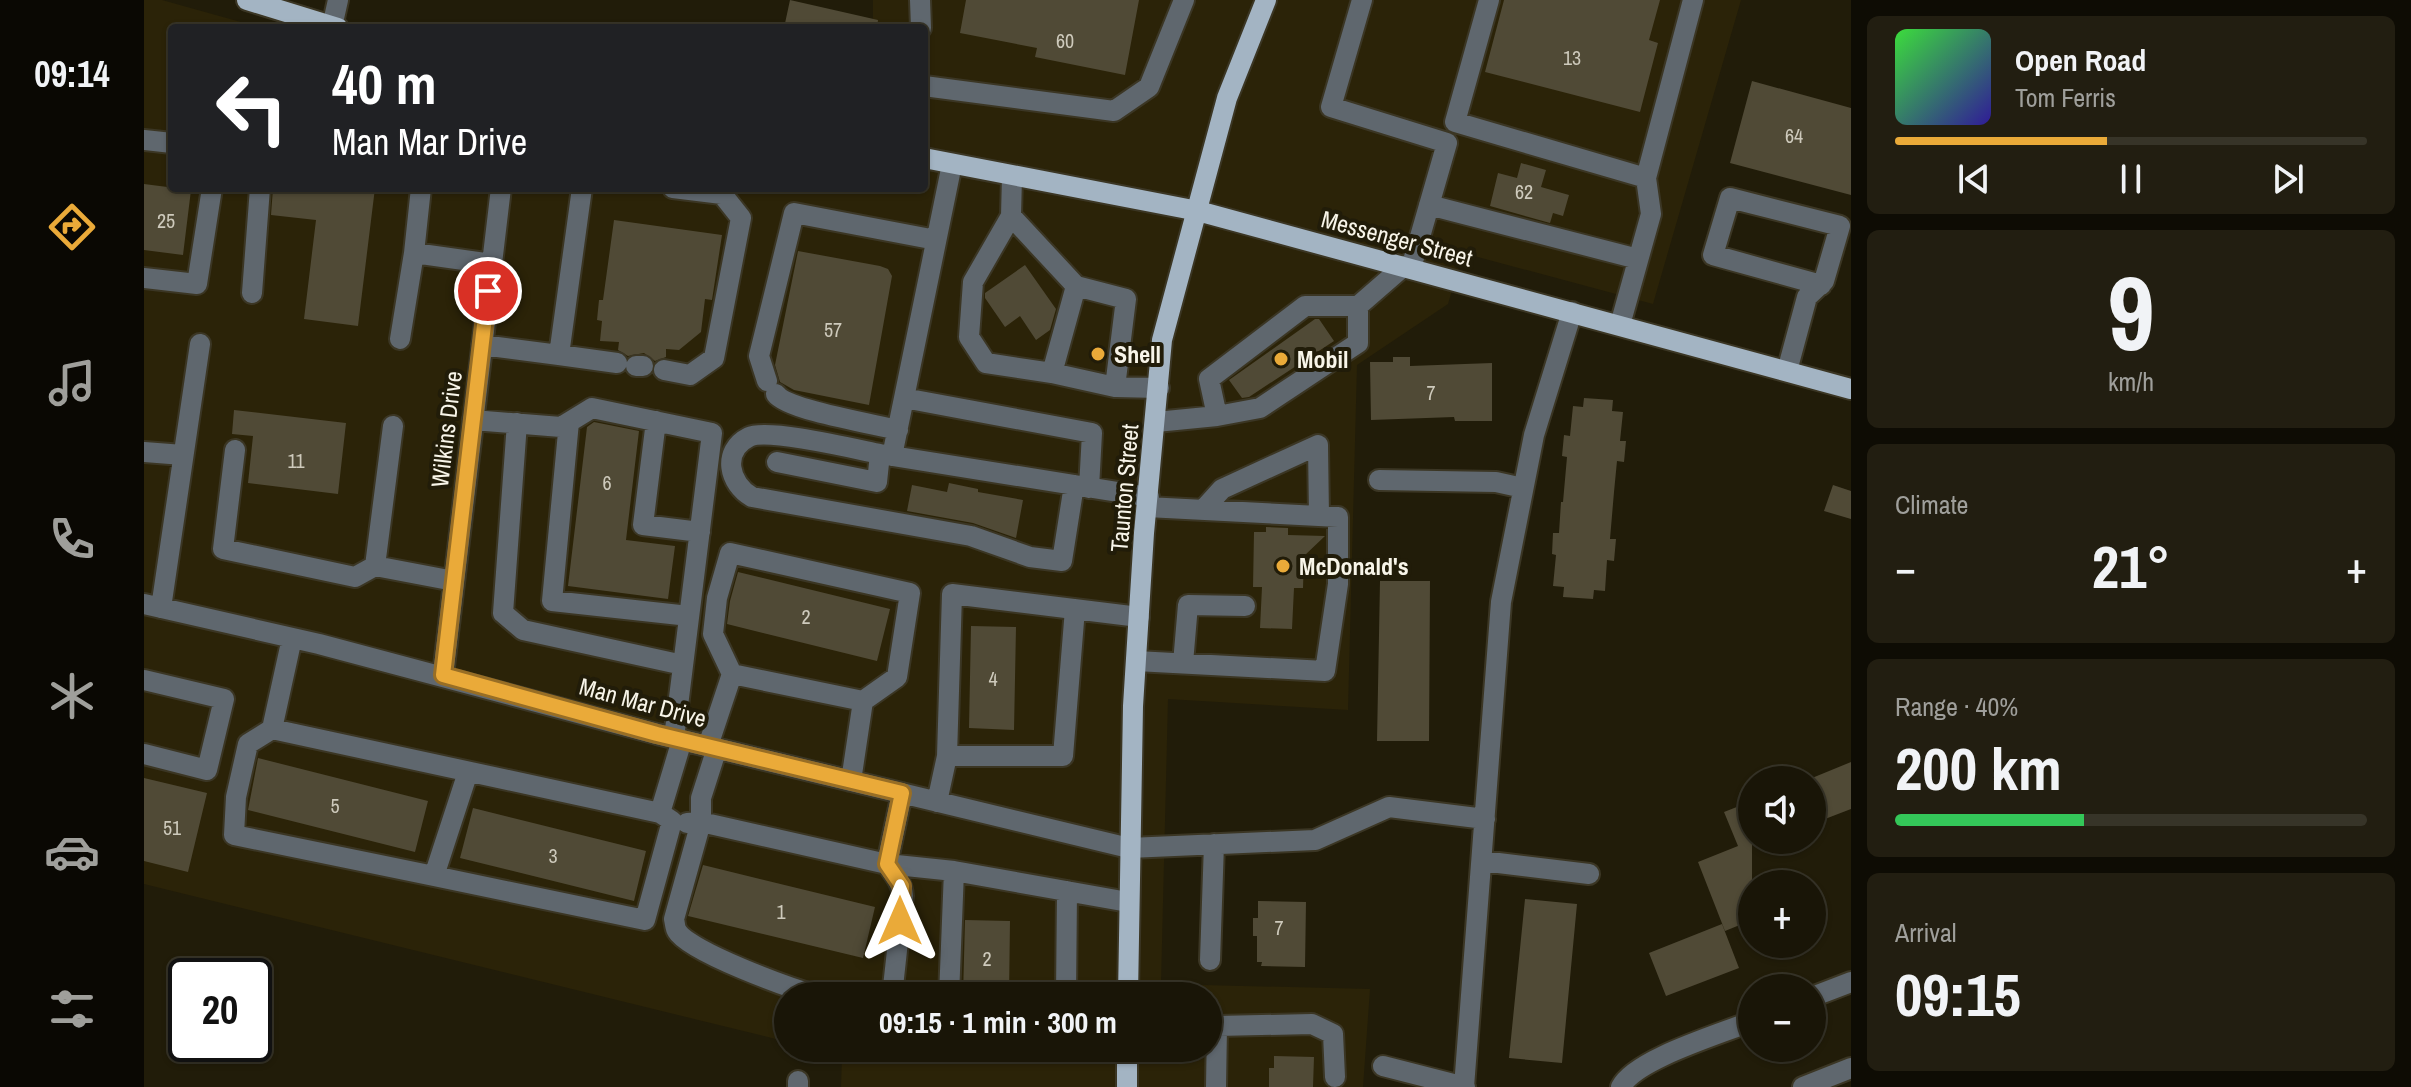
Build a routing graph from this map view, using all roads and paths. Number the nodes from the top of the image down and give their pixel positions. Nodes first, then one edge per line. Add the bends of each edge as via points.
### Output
1 (247, 0) edge
2 (338, 0) edge
3 (920, 0) edge
4 (1184, 0) edge
5 (1266, 0) edge
6 (1362, 0) edge
7 (1489, 0) edge
8 (1693, 0) edge
9 (325, 24) edge
10 (335, 24) edge
11 (921, 24) edge
12 (928, 87) edge
13 (1455, 122) junction
14 (144, 140) edge
15 (168, 143) edge
16 (1447, 143) junction
17 (928, 159) edge
18 (952, 164) junction
19 (1012, 176) junction
20 (1646, 178) junction
21 (211, 192) edge
22 (260, 192) edge
23 (421, 192) edge
24 (501, 192) edge
25 (581, 192) edge
26 (724, 192) edge
27 (1429, 205) junction
28 (1198, 211) junction
29 (1011, 216) junction
30 (936, 240) junction
31 (414, 253) junction
32 (1638, 259) junction
33 (492, 264) junction
34 (1407, 267) junction
35 (144, 278) edge
36 (1821, 285) junction
37 (1076, 286) junction
38 (252, 293) dead end
39 (1358, 306) junction
40 (1572, 312) junction
41 (1620, 325) junction
42 (400, 339) dead end
43 (200, 344) dead end
44 (482, 345) junction
45 (559, 355) junction
46 (632, 365) dead end
47 (664, 370) dead end
48 (1787, 371) junction
49 (1052, 373) junction
50 (1115, 387) junction
51 (1159, 388) junction
52 (1851, 389) edge
53 (904, 398) junction
54 (1217, 416) junction
55 (473, 420) junction
56 (656, 421) junction
57 (569, 422) junction
58 (1156, 422) junction
59 (517, 423) junction
60 (393, 426) dead end
61 (898, 430) junction
62 (235, 450) dead end
63 (144, 452) edge
64 (183, 455) junction
65 (886, 455) junction
66 (777, 462) dead end
67 (1379, 480) dead end
68 (1081, 486) junction
69 (1523, 488) junction
70 (1148, 502) junction
71 (1203, 510) junction
72 (1319, 516) junction
73 (700, 532) junction
74 (375, 566) junction
75 (454, 581) junction
76 (152, 606) edge
77 (1245, 606) dead end
78 (1075, 609) junction
79 (689, 616) junction
80 (1139, 617) junction
81 (292, 638) junction
82 (1136, 661) junction
83 (1183, 663) junction
84 (683, 665) junction
85 (732, 674) junction
86 (443, 675) junction
87 (144, 680) edge
88 (863, 701) junction
89 (272, 729) junction
90 (678, 739) junction
91 (712, 747) junction
92 (144, 754) edge
93 (947, 756) junction
94 (468, 772) junction
95 (851, 781) junction
96 (902, 793) junction
97 (937, 802) junction
98 (666, 817) junction
99 (1485, 819) junction
100 (701, 822) junction
101 (1214, 844) junction
102 (1129, 848) junction
103 (1482, 861) junction
104 (887, 864) junction
105 (954, 871) junction
106 (1589, 874) dead end
107 (434, 876) junction
108 (1067, 891) junction
109 (1128, 902) junction
110 (1210, 960) dead end
111 (776, 982) edge
112 (894, 982) edge
113 (950, 982) edge
114 (1066, 982) edge
115 (1128, 982) edge
116 (1851, 982) edge
117 (1826, 992) edge
118 (1222, 1026) edge
119 (1738, 1027) edge
120 (1127, 1062) edge
121 (1214, 1062) edge
122 (1383, 1066) dead end
123 (1851, 1068) edge
124 (1335, 1077) dead end
125 (1127, 1087) edge
126 (1216, 1087) edge
127 (1465, 1087) edge
128 (1621, 1087) edge
129 (1803, 1087) edge

1 - 9 main road
2 - 10 street
3 - 11 street
4 - 12 street via 1149,87 1114,111
5 - 28 main road, Taunton Street via 1227,98
6 - 16 street via 1331,107
7 - 13 street
8 - 20 street
13 - 16 street
13 - 20 street
14 - 15 street
16 - 27 street
17 - 18 main road, Messenger Street
18 - 19 main road, Messenger Street
18 - 30 street
19 - 28 main road, Messenger Street
19 - 29 street
20 - 32 street via 1651,214
21 - 35 street via 197,284
22 - 38 street
23 - 31 street
24 - 33 street, Wilkins Drive
25 - 45 street
26 - 47 street via 741,218 714,358 690,375
27 - 32 street
27 - 34 street
28 - 34 main road, Messenger Street
28 - 51 main road, Taunton Street via 1162,340
29 - 37 street
29 - 49 street via 973,282 969,337 986,363
30 - 53 street
30 - 61 street via 794,213 759,356 780,400
31 - 33 street
31 - 42 street
32 - 41 street
33 - 44 street, Wilkins Drive
34 - 39 street
34 - 40 main road, Messenger Street
36 - 36 street via 1840,226 1730,198 1713,255
36 - 48 street via 1807,297
37 - 49 street
37 - 50 street via 1126,299
39 - 54 street via 1358,343 1260,408
39 - 54 street via 1305,306 1209,379
40 - 41 main road, Messenger Street
40 - 69 street
41 - 48 main road, Messenger Street
43 - 64 street
44 - 45 street
44 - 55 street, Wilkins Drive
45 - 46 street
48 - 52 main road, Messenger Street
49 - 50 street
50 - 51 street
51 - 58 main road, Taunton Street
53 - 61 street
53 - 68 street via 1092,433
54 - 58 street
55 - 59 street
55 - 75 street, Wilkins Drive
56 - 57 street via 592,408
56 - 73 street via 712,433
56 - 73 street via 643,525
57 - 59 street via 561,427
57 - 79 street via 552,601
58 - 70 main road, Taunton Street
59 - 84 street via 503,613 523,630
60 - 74 street
61 - 65 street
62 - 74 street via 223,549 355,577
63 - 64 street
64 - 76 street
65 - 66 street via 877,482
65 - 68 street
65 - 68 street via 757,435 738,445 730,464 731,474 752,497 971,536 1030,557 1062,561
67 - 69 street via 1496,482
68 - 70 street
69 - 99 street via 1501,602
70 - 71 street
70 - 80 main road, Taunton Street
71 - 72 street
71 - 72 street via 1222,489 1318,445
72 - 83 street via 1338,517 1338,584 1325,671
73 - 79 street
74 - 75 street
75 - 86 street, Wilkins Drive
76 - 81 street, Man Mar Drive
77 - 83 street via 1188,605
78 - 80 street
78 - 93 street via 1063,756
78 - 93 street via 952,594
79 - 84 street
80 - 82 main road, Taunton Street
81 - 86 street, Man Mar Drive
81 - 89 street
82 - 83 street
82 - 102 main road, Taunton Street
84 - 90 street
85 - 88 street
85 - 88 street via 713,634 730,553 910,593 897,677
85 - 91 street
86 - 90 street, Man Mar Drive
87 - 92 street via 224,699 207,770
88 - 95 street
89 - 94 street
89 - 107 street via 248,744 234,835
90 - 91 street, Man Mar Drive
90 - 98 street
91 - 95 street, Man Mar Drive
91 - 100 street
93 - 97 street
94 - 98 street
94 - 107 street
95 - 96 street, Man Mar Drive
96 - 97 street, Man Mar Drive
96 - 104 street
97 - 102 street, Man Mar Drive
98 - 100 street
98 - 107 street via 645,920
99 - 101 street, Man Mar Drive via 1389,807 1315,840
99 - 103 street
100 - 104 street
100 - 111 street via 674,919 677,932 698,948
101 - 102 street, Man Mar Drive
101 - 110 street
102 - 109 main road, Taunton Street
103 - 106 street
103 - 127 street
104 - 105 street
104 - 112 street via 903,896
105 - 108 street
105 - 113 street
108 - 109 street
108 - 114 street
109 - 115 main road, Taunton Street
116 - 117 street
118 - 124 street via 1312,1024 1333,1034
119 - 128 street via 1650,1062 1632,1072
120 - 125 main road
121 - 126 street
122 - 127 street
123 - 129 street

